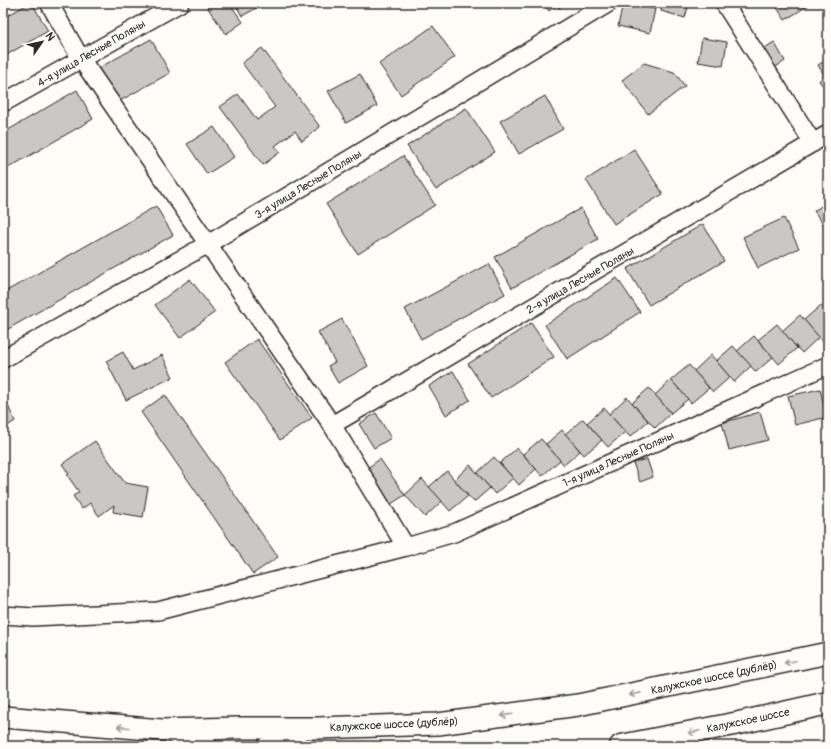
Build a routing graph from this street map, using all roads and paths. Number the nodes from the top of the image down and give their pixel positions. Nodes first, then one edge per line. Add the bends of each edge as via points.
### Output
1 (49, 3) edge
2 (180, 3) edge
3 (609, 3) edge
4 (724, 3) edge
5 (81, 59) junction
6 (3, 103) edge
7 (828, 134) edge
8 (813, 143) junction
9 (208, 244) junction
10 (3, 359) edge
11 (828, 365) edge
12 (332, 425) junction
13 (406, 547) junction
14 (3, 615) edge
15 (828, 653) edge
16 (828, 703) edge
17 (3, 717) edge
18 (318, 728) junction
19 (162, 730) junction
20 (206, 746) edge
21 (266, 746) edge
22 (621, 746) edge

1 - 5 street
2 - 5 street, 4-я улица Лесные Поляны
3 - 9 street, 3-я улица Лесные Поляны
4 - 8 street
5 - 6 street, 4-я улица Лесные Поляны
5 - 9 street
7 - 8 street, 2-я улица Лесные Поляны
8 - 12 street, 2-я улица Лесные Поляны
9 - 10 street, 3-я улица Лесные Поляны
9 - 12 street
11 - 13 street, 1-я улица Лесные Поляны via 454,533
12 - 13 street
13 - 14 street, 1-я улица Лесные Поляны via 158,611 33,617
15 -> 18 main road, Калужское шоссе (дублёр) via 578,705 438,724
16 -> 22 highway, Калужское шоссе
19 -> 17 main road, Калужское шоссе (дублёр)
18 - 19 main road, Калужское шоссе (дублёр)
18 - 21 street via 282,737
19 - 20 main road via 194,739

